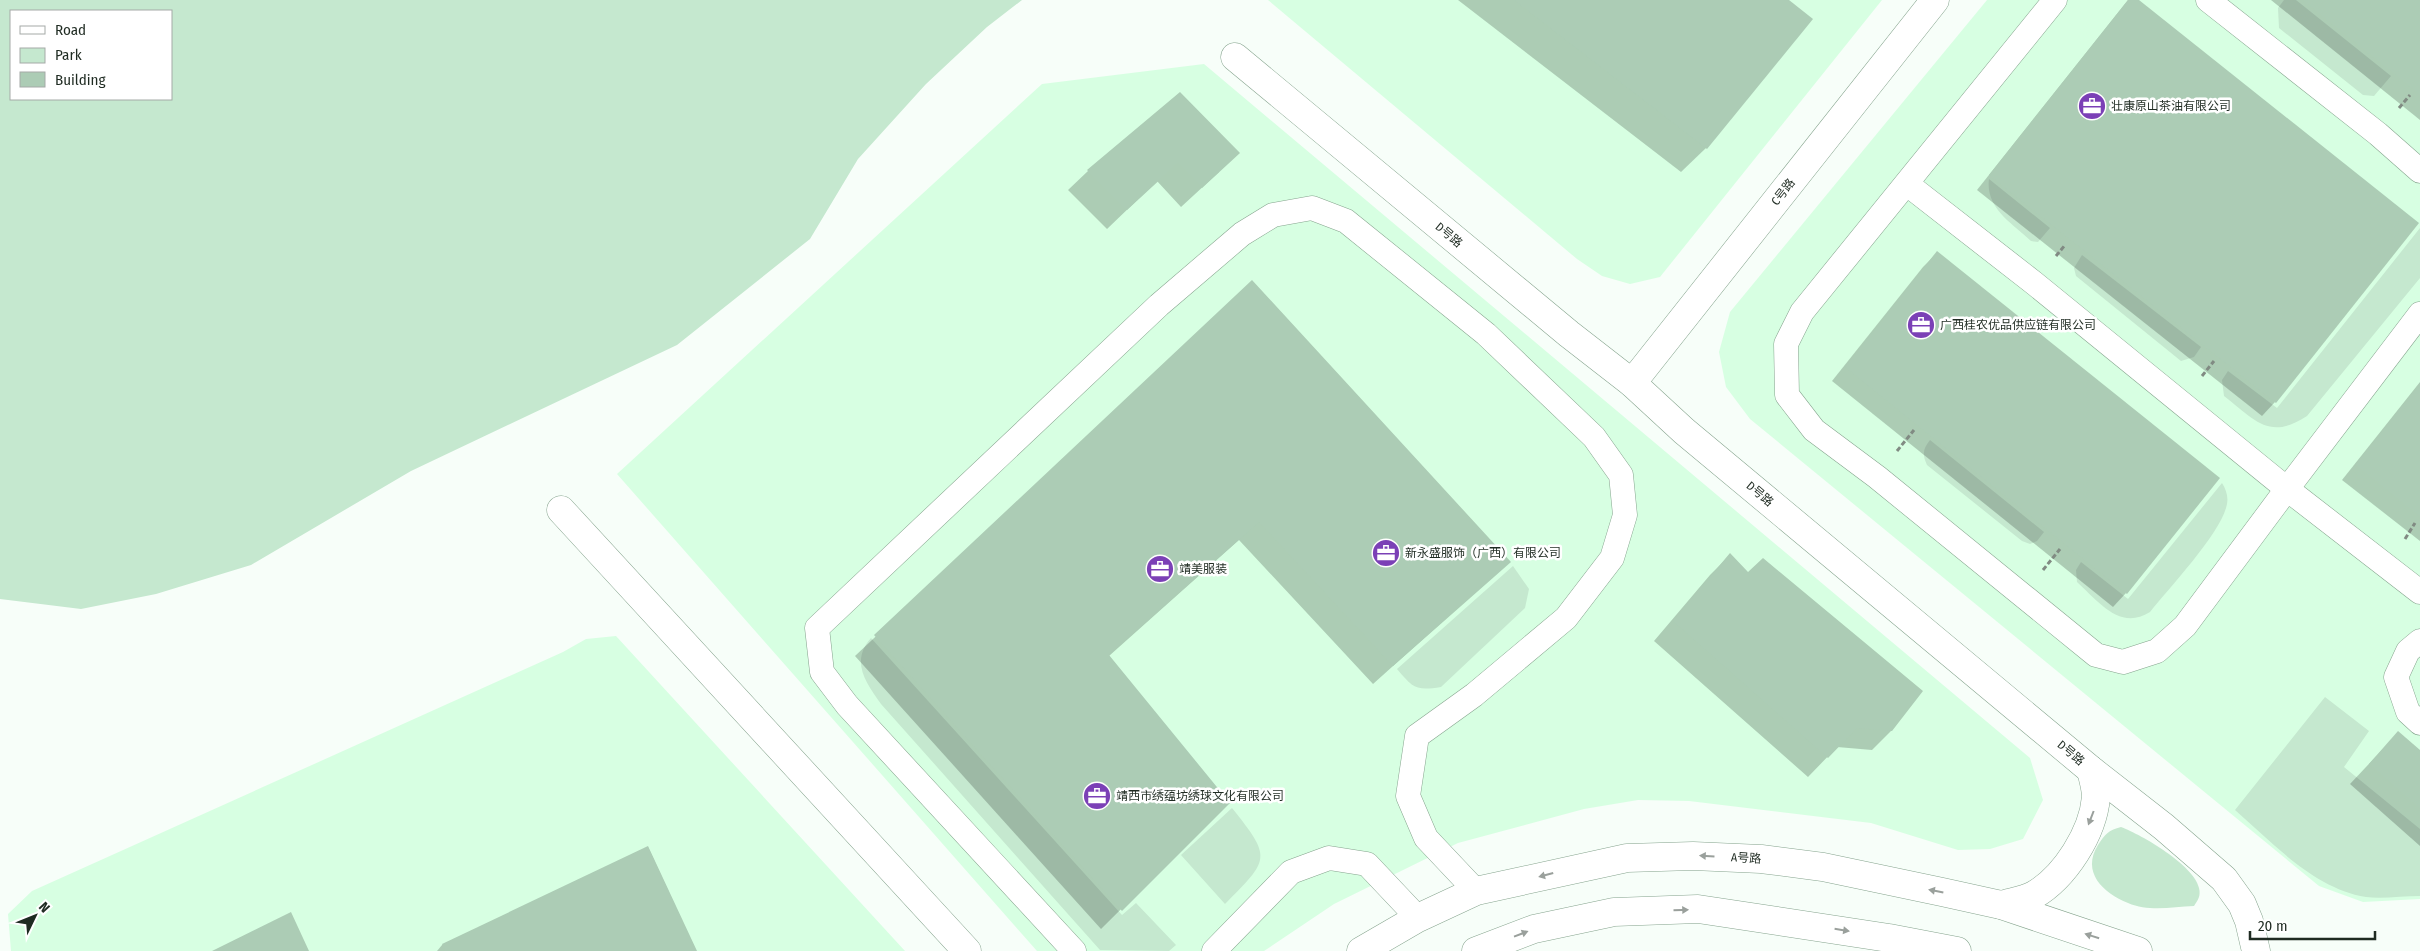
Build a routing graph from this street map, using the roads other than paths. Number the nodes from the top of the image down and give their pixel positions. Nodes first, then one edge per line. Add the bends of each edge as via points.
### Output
1 (1935, 0) edge
2 (2056, 0) edge
3 (2208, 0) edge
4 (1235, 57) dead end
5 (2420, 171) edge
6 (1907, 184) junction
7 (2420, 314) edge
8 (1632, 384) junction
9 (2287, 489) junction
10 (560, 510) dead end
11 (2420, 592) edge
12 (2420, 641) edge
13 (2420, 723) edge
14 (2091, 770) junction
15 (1476, 891) junction
16 (2001, 905) junction
17 (1418, 918) junction
18 (967, 951) edge
19 (1074, 951) edge
20 (1214, 951) edge
21 (1361, 951) edge
22 (1476, 951) edge
23 (1957, 951) edge
24 (2138, 951) edge
25 (2256, 951) edge

1 - 8 street, C号路
2 - 6 lane
3 - 5 lane
4 - 8 street, D号路
6 - 9 lane
6 - 9 lane via 1802,312 1786,344 1787,394 1814,430 1877,476 2096,655 2123,662 2157,651 2184,626
7 - 9 lane
8 - 14 street, D号路
9 - 11 lane
10 - 18 street
12 - 13 lane via 2408,651 2396,677 2408,712
14 -> 16 street via 2096,795 2093,812 2070,859 2058,876 2033,895
14 - 25 street, D号路 via 2224,879 2242,904
16 -> 15 street, A号路 via 1823,867 1761,859 1693,856 1627,858
15 - 17 street, A号路
15 - 19 lane via 1426,838 1408,796 1417,736 1474,695 1566,618 1612,558 1625,515 1621,475 1594,436 1486,334 1346,221 1312,208 1274,215 1242,234 1159,305 817,628 822,672 847,705
24 -> 16 street, A号路
17 - 20 lane via 1367,864 1329,858 1291,872
17 - 21 street, A号路
22 -> 23 street via 1534,929 1614,912 1698,909

